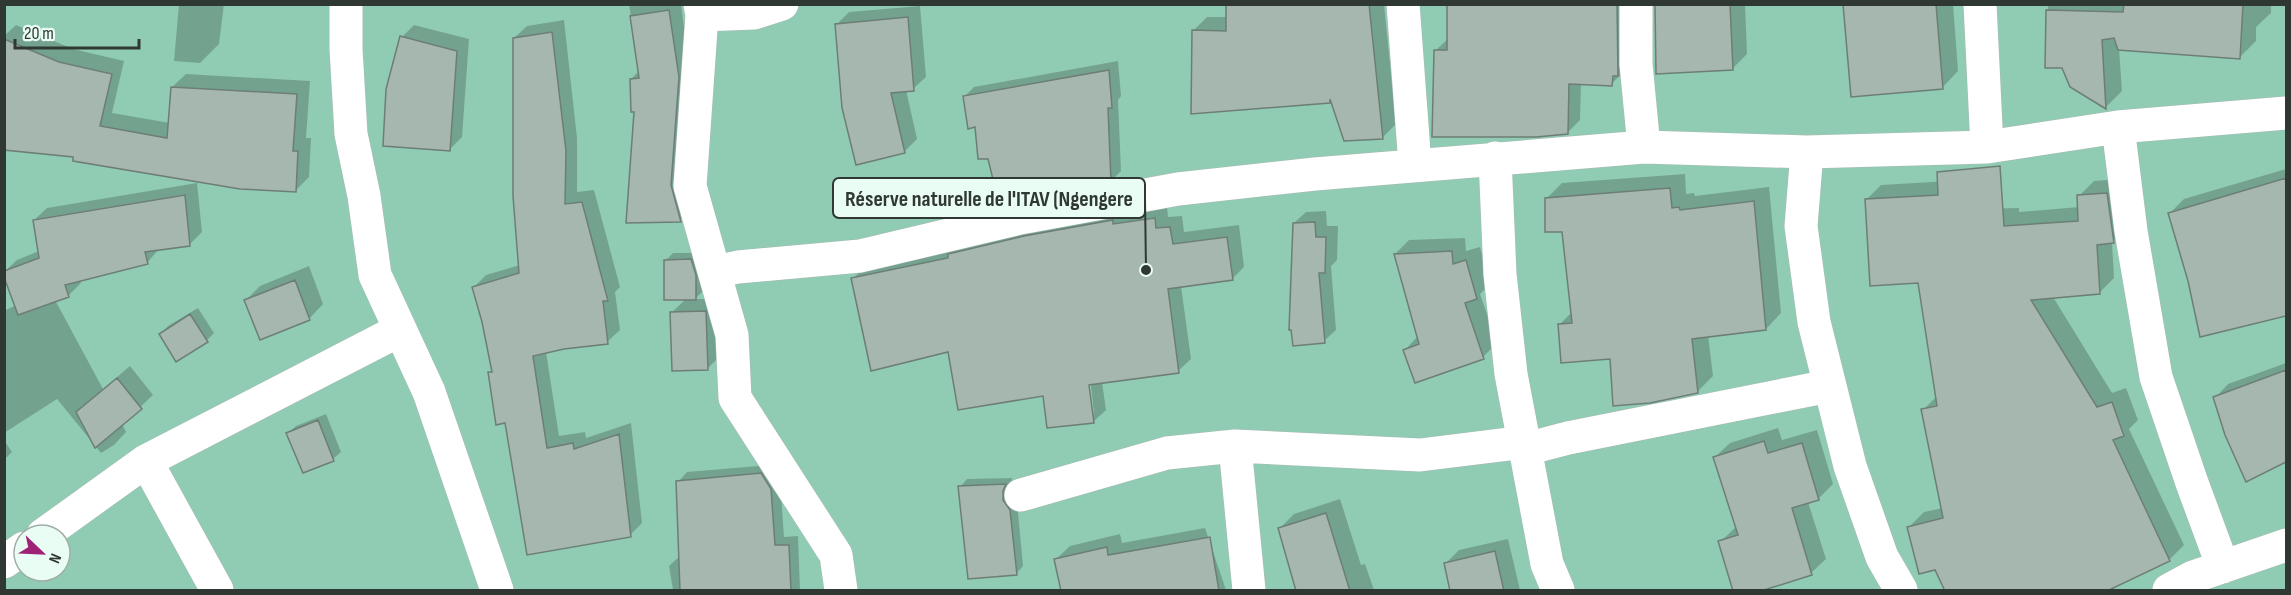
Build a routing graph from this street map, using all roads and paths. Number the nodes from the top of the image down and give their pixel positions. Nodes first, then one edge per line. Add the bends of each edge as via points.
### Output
1 (346, 4) edge
2 (1403, 4) edge
3 (1636, 4) edge
4 (1980, 4) edge
5 (768, 9) edge
6 (701, 10) edge
7 (2286, 113) edge
8 (2118, 127) junction
9 (1644, 147) junction
10 (1987, 147) junction
11 (1808, 152) junction
12 (1495, 158) junction
13 (1415, 165) junction
14 (737, 268) junction
15 (400, 330) junction
16 (1829, 386) junction
17 (1235, 446) junction
18 (1526, 446) junction
19 (146, 461) junction
20 (1021, 495) dead end
21 (60, 523) edge
22 (2286, 545) edge
23 (2223, 567) junction
24 (217, 591) edge
25 (497, 591) edge
26 (841, 591) edge
27 (1249, 591) edge
28 (1558, 591) edge
29 (1901, 591) edge
30 (2169, 591) edge

1 - 15 street via 351,134 375,275
2 - 13 street
3 - 9 street via 1636,64
4 - 10 street
5 - 6 street
6 - 14 street via 690,186
7 - 8 street
8 - 10 street
8 - 23 street via 2156,377
9 - 11 street
9 - 12 street
10 - 11 street
11 - 16 street via 1801,226 1814,322
12 - 13 street
12 - 18 street via 1510,374
13 - 14 street via 1178,189 1020,218 860,256
14 - 26 street via 732,334 735,398 836,555
15 - 19 street
15 - 25 street via 429,392
16 - 18 street
16 - 29 street via 1850,466 1882,557
17 - 18 street via 1420,454
17 - 20 street via 1167,453
17 - 27 street
18 - 28 street via 1547,564
19 - 21 street
19 - 24 street
22 - 23 street
23 - 30 street via 2193,577

